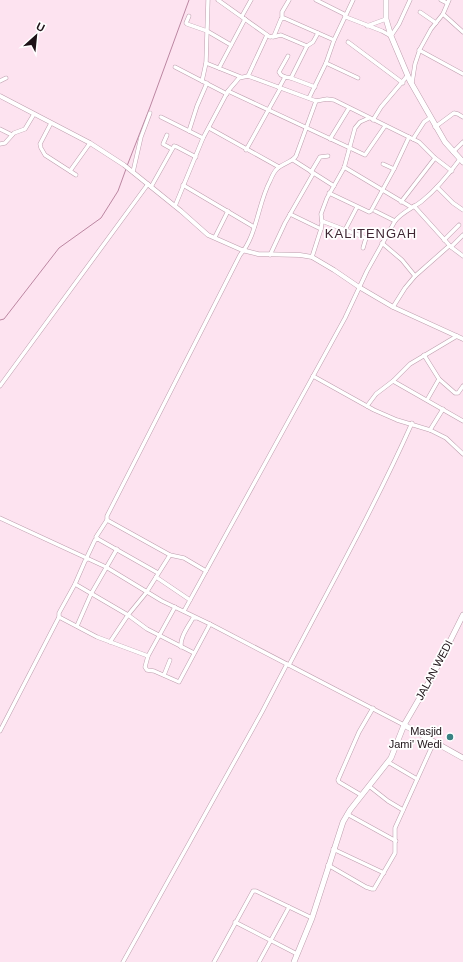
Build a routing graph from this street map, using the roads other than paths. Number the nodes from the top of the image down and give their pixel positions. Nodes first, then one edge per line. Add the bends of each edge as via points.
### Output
1 (208, 0) edge
2 (218, 0) edge
3 (251, 0) edge
4 (289, 0) edge
5 (316, 0) edge
6 (354, 0) edge
7 (386, 0) edge
8 (410, 0) edge
9 (445, 1) edge
10 (420, 12) dead end
11 (442, 14) junction
12 (189, 16) dead end
13 (345, 16) junction
14 (243, 18) junction
15 (282, 18) junction
16 (386, 19) junction
17 (436, 23) junction
18 (367, 26) junction
19 (207, 31) junction
20 (463, 32) edge
21 (318, 33) junction
22 (267, 35) junction
23 (391, 36) junction
24 (272, 37) junction
25 (334, 40) junction
26 (348, 42) dead end
27 (231, 45) junction
28 (307, 46) junction
29 (419, 50) junction
30 (288, 56) dead end
31 (206, 63) junction
32 (326, 64) junction
33 (175, 67) dead end
34 (219, 68) junction
35 (463, 74) edge
36 (248, 76) junction
37 (241, 77) junction
38 (285, 77) junction
39 (6, 78) dead end
40 (292, 78) junction
41 (358, 78) dead end
42 (410, 79) junction
43 (0, 81) edge
44 (202, 81) junction
45 (403, 82) junction
46 (207, 83) junction
47 (315, 87) junction
48 (279, 88) junction
49 (227, 92) junction
50 (0, 96) edge
51 (310, 98) junction
52 (316, 101) junction
53 (349, 108) junction
54 (268, 110) junction
55 (150, 113) dead end
56 (34, 114) junction
57 (161, 117) dead end
58 (431, 117) junction
59 (463, 117) edge
60 (371, 119) junction
61 (51, 124) junction
62 (385, 126) junction
63 (435, 127) junction
64 (0, 128) edge
65 (209, 128) junction
66 (306, 128) junction
67 (188, 131) junction
68 (12, 135) junction
69 (167, 135) dead end
70 (203, 138) junction
71 (411, 138) junction
72 (330, 139) junction
73 (463, 142) edge
74 (90, 143) junction
75 (0, 144) edge
76 (349, 148) junction
77 (172, 149) junction
78 (246, 150) junction
79 (454, 152) junction
80 (328, 156) dead end
81 (196, 157) junction
82 (435, 158) junction
83 (292, 160) junction
84 (462, 160) edge
85 (383, 164) dead end
86 (279, 167) junction
87 (344, 167) junction
88 (394, 169) junction
89 (70, 171) junction
90 (132, 171) junction
91 (452, 171) junction
92 (312, 173) junction
93 (76, 175) dead end
94 (150, 185) junction
95 (183, 185) junction
96 (334, 186) junction
97 (437, 187) junction
98 (382, 191) junction
99 (329, 193) junction
100 (401, 202) junction
101 (175, 206) junction
102 (357, 207) junction
103 (412, 207) junction
104 (463, 210) edge
105 (228, 211) junction
106 (375, 211) dead end
107 (290, 214) junction
108 (322, 221) junction
109 (395, 221) junction
110 (459, 225) dead end
111 (254, 227) junction
112 (321, 229) junction
113 (345, 230) junction
114 (463, 235) edge
115 (215, 237) junction
116 (444, 240) junction
117 (382, 243) junction
118 (450, 247) junction
119 (363, 248) dead end
120 (244, 251) junction
121 (270, 255) junction
122 (463, 256) edge
123 (312, 257) junction
124 (415, 276) junction
125 (359, 287) junction
126 (393, 307) junction
127 (457, 336) junction
128 (463, 339) edge
129 (424, 355) junction
130 (313, 376) junction
131 (439, 379) junction
132 (393, 381) junction
133 (0, 386) edge
134 (463, 386) edge
135 (427, 400) junction
136 (367, 406) junction
137 (443, 409) junction
138 (463, 421) edge
139 (412, 423) junction
140 (430, 430) junction
141 (463, 454) edge
142 (0, 518) edge
143 (107, 520) junction
144 (98, 539) junction
145 (117, 549) junction
146 (170, 555) junction
147 (87, 559) junction
148 (106, 567) junction
149 (206, 571) junction
150 (157, 575) junction
151 (74, 584) junction
152 (147, 591) junction
153 (91, 594) junction
154 (190, 600) junction
155 (175, 607) junction
156 (184, 611) junction
157 (128, 615) junction
158 (463, 615) edge
159 (59, 617) junction
160 (196, 618) junction
161 (210, 624) junction
162 (77, 626) junction
163 (159, 636) junction
164 (110, 642) junction
165 (180, 647) junction
166 (194, 653) junction
167 (148, 656) junction
168 (170, 660) dead end
169 (288, 665) junction
170 (164, 675) junction
171 (373, 708) junction
172 (404, 725) junction
173 (0, 731) edge
174 (434, 742) junction
175 (463, 758) edge
176 (388, 762) junction
177 (417, 779) junction
178 (369, 786) junction
179 (361, 795) junction
180 (403, 810) junction
181 (348, 814) junction
182 (396, 841) junction
183 (333, 850) junction
184 (328, 865) junction
185 (384, 874) junction
186 (289, 907) junction
187 (312, 918) junction
188 (235, 922) junction
189 (271, 941) junction
190 (297, 954) junction
191 (216, 961) edge
192 (123, 962) edge
193 (259, 962) edge
194 (294, 962) edge

1 - 19 street
2 - 14 street
3 - 14 street
4 - 15 street via 282,12
5 - 13 street
6 - 13 street
7 - 16 main road
8 - 23 street
9 - 11 street
10 - 17 street
11 - 17 street
11 - 20 street
12 - 19 street via 186,24
13 - 18 street
13 - 25 street
14 - 22 street
14 - 27 street
15 - 21 street
15 - 24 street
16 - 18 street
16 - 23 main road
17 - 29 street
18 - 23 street
19 - 27 street
19 - 31 street
21 - 25 street
21 - 28 street
22 - 24 street
22 - 36 street
23 - 42 main road
24 - 28 street via 281,36
25 - 32 street
26 - 45 street
27 - 34 street
28 - 40 street
29 - 35 street
29 - 42 street
30 - 38 street via 279,72
31 - 34 street
31 - 44 street
32 - 41 street
32 - 47 street
33 - 44 street
34 - 37 street
36 - 37 street
36 - 48 street
37 - 49 street
38 - 40 street
38 - 48 street
39 - 43 street
40 - 47 street
42 - 45 street
42 - 58 main road
44 - 46 street
45 - 60 street
46 - 49 street
46 - 67 street
47 - 51 street
48 - 51 street
48 - 54 street
49 - 54 street
49 - 65 street
50 - 56 street
51 - 52 street
52 - 53 street via 331,99
52 - 66 street
53 - 60 street
53 - 72 street
54 - 66 street
54 - 78 street
55 - 90 street
56 - 61 street
56 - 68 street via 25,129
57 - 67 street
58 - 63 main road
58 - 71 street
59 - 63 street via 454,114
60 - 62 street
60 - 76 street via 360,122
61 - 74 street
61 - 89 street via 42,139 41,148 46,155
62 - 71 street
62 - 76 street via 366,155
63 - 79 main road
64 - 68 street
65 - 70 street
65 - 78 street
66 - 72 street
66 - 83 street via 296,156
67 - 70 street
68 - 75 street via 5,143
69 - 77 street via 163,144
70 - 81 street
71 - 82 street via 421,143
71 - 88 street
72 - 76 street
73 - 79 street
74 - 89 street
74 - 90 street
76 - 87 street
77 - 81 street via 174,146
77 - 94 street
78 - 86 street
79 - 84 main road
80 - 92 street via 320,156
81 - 95 street
82 - 91 street
82 - 100 street
83 - 86 street
83 - 92 street
84 - 91 street
85 - 88 street
86 - 111 street via 266,188
87 - 96 street
87 - 98 street
88 - 98 street
89 - 93 street
90 - 94 street
91 - 97 street
92 - 96 street
92 - 107 street
94 - 101 street
94 - 133 street
95 - 101 street
95 - 105 street
96 - 99 street
97 - 103 street
97 - 104 street
98 - 100 street
98 - 102 street via 370,212
99 - 102 street
99 - 108 street via 321,214
100 - 103 street
101 - 115 street via 204,232
102 - 113 street
103 - 109 street
103 - 116 street
105 - 111 street
105 - 115 street
106 - 109 street
107 - 112 street
107 - 121 street
108 - 112 street
108 - 113 street
109 - 117 street
110 - 116 street
111 - 120 street
112 - 123 street
113 - 119 street via 366,238
114 - 118 street
115 - 120 street
116 - 118 street
117 - 124 street via 402,260
117 - 125 street
118 - 122 street
118 - 124 street
120 - 121 street
120 - 143 street
121 - 123 street
123 - 125 street
124 - 126 street
125 - 126 street
125 - 130 street
126 - 127 street
127 - 128 street
127 - 129 street
129 - 131 street
129 - 132 street via 410,364
130 - 136 street
130 - 149 street
131 - 134 street via 456,393
131 - 135 street
132 - 135 street
132 - 136 street via 376,394
135 - 137 street
136 - 139 street via 397,420
137 - 138 street
137 - 140 street
139 - 140 street
139 - 169 street
140 - 141 street via 446,438
142 - 147 street
143 - 144 street via 96,537
143 - 146 street
144 - 145 street
144 - 147 street via 95,540
145 - 148 street
145 - 150 street
146 - 149 street via 184,558
146 - 150 street
147 - 148 street
147 - 151 street
148 - 152 street
148 - 153 street
149 - 154 street
150 - 152 street
150 - 154 street
151 - 153 street
151 - 159 street
152 - 155 street
152 - 157 street
153 - 157 street
153 - 162 street
154 - 156 street
155 - 156 street
155 - 163 street
156 - 160 street
157 - 163 street
157 - 164 street
158 - 172 main road, JALAN WEDI
159 - 162 street
159 - 173 street
160 - 161 street
160 - 165 street via 193,618 185,632
161 - 166 street
161 - 169 street
162 - 164 street
163 - 165 street
163 - 167 street
164 - 167 street
165 - 166 street
166 - 170 street via 179,682
167 - 170 street via 145,668
168 - 170 street
169 - 171 street
169 - 192 street
171 - 172 street
171 - 179 street via 359,732 338,780
172 - 174 main road
172 - 176 main road, JALAN WEDI
174 - 175 main road
174 - 177 street
176 - 177 street
176 - 178 main road, JALAN WEDI
177 - 180 street
178 - 179 main road, JALAN WEDI
178 - 180 street
179 - 181 main road, JALAN WEDI
180 - 182 street via 395,830
181 - 182 street
181 - 183 main road, JALAN WEDI
182 - 185 street via 395,852
183 - 184 main road, JALAN WEDI
183 - 185 street
184 - 185 street via 372,890
184 - 187 main road, JALAN WEDI
186 - 187 street
186 - 188 street via 254,891
186 - 189 street
187 - 190 main road, JALAN WEDI
188 - 189 street
188 - 191 street
189 - 190 street
189 - 193 street
190 - 194 main road, JALAN WEDI

